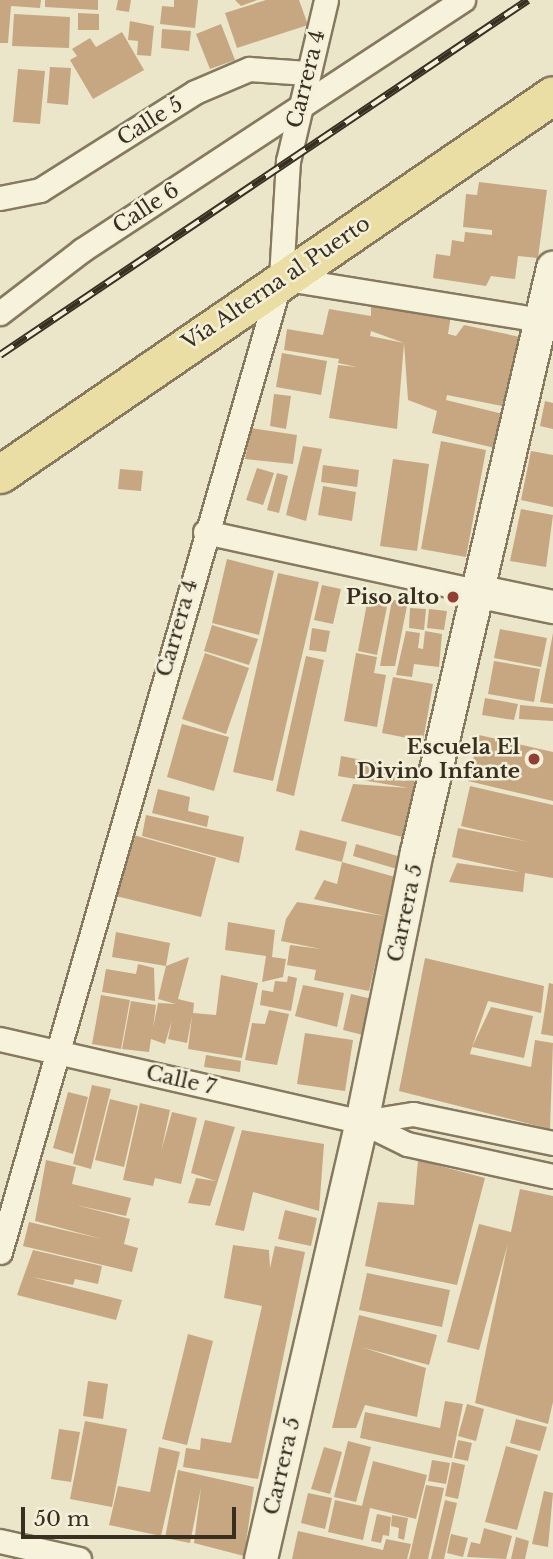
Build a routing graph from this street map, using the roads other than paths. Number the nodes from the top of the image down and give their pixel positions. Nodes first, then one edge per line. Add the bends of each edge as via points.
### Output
1 (326, 0) edge
2 (463, 0) edge
3 (307, 73) junction
4 (553, 95) edge
5 (297, 110) junction
6 (0, 198) edge
7 (553, 268) edge
8 (281, 278) junction
9 (0, 313) edge
10 (548, 321) edge
11 (0, 474) edge
12 (205, 532) junction
13 (481, 592) junction
14 (553, 607) edge
15 (0, 1039) edge
16 (57, 1051) junction
17 (362, 1122) junction
18 (553, 1143) edge
19 (553, 1176) edge
20 (0, 1252) edge
21 (0, 1541) edge
22 (79, 1559) edge
23 (261, 1559) edge

1 - 3 street, Carrera 4
2 - 5 street, Calle 6
3 - 5 street, Carrera 4
3 - 6 street, Calle 5 via 249,69 195,92 40,190
4 - 8 main road, Vía Alterna al Puerto
5 - 8 street, Carrera 4 via 288,161
5 - 9 street, Calle 6 via 82,250
7 - 10 street, Carrera 5
8 - 10 street
8 - 11 main road, Vía Alterna al Puerto
8 - 12 street, Carrera 4
10 - 13 street, Carrera 5
12 - 13 street
12 - 16 street, Carrera 4
13 - 14 street
13 - 17 street, Carrera 5 via 417,852
15 - 16 street, Calle 7
16 - 17 street, Calle 7
16 - 20 street, Carrera 4
17 - 18 street, Calle 7 via 413,1114
17 - 19 street, Calle 7 via 407,1144
17 - 23 street, Carrera 5
21 - 22 street

